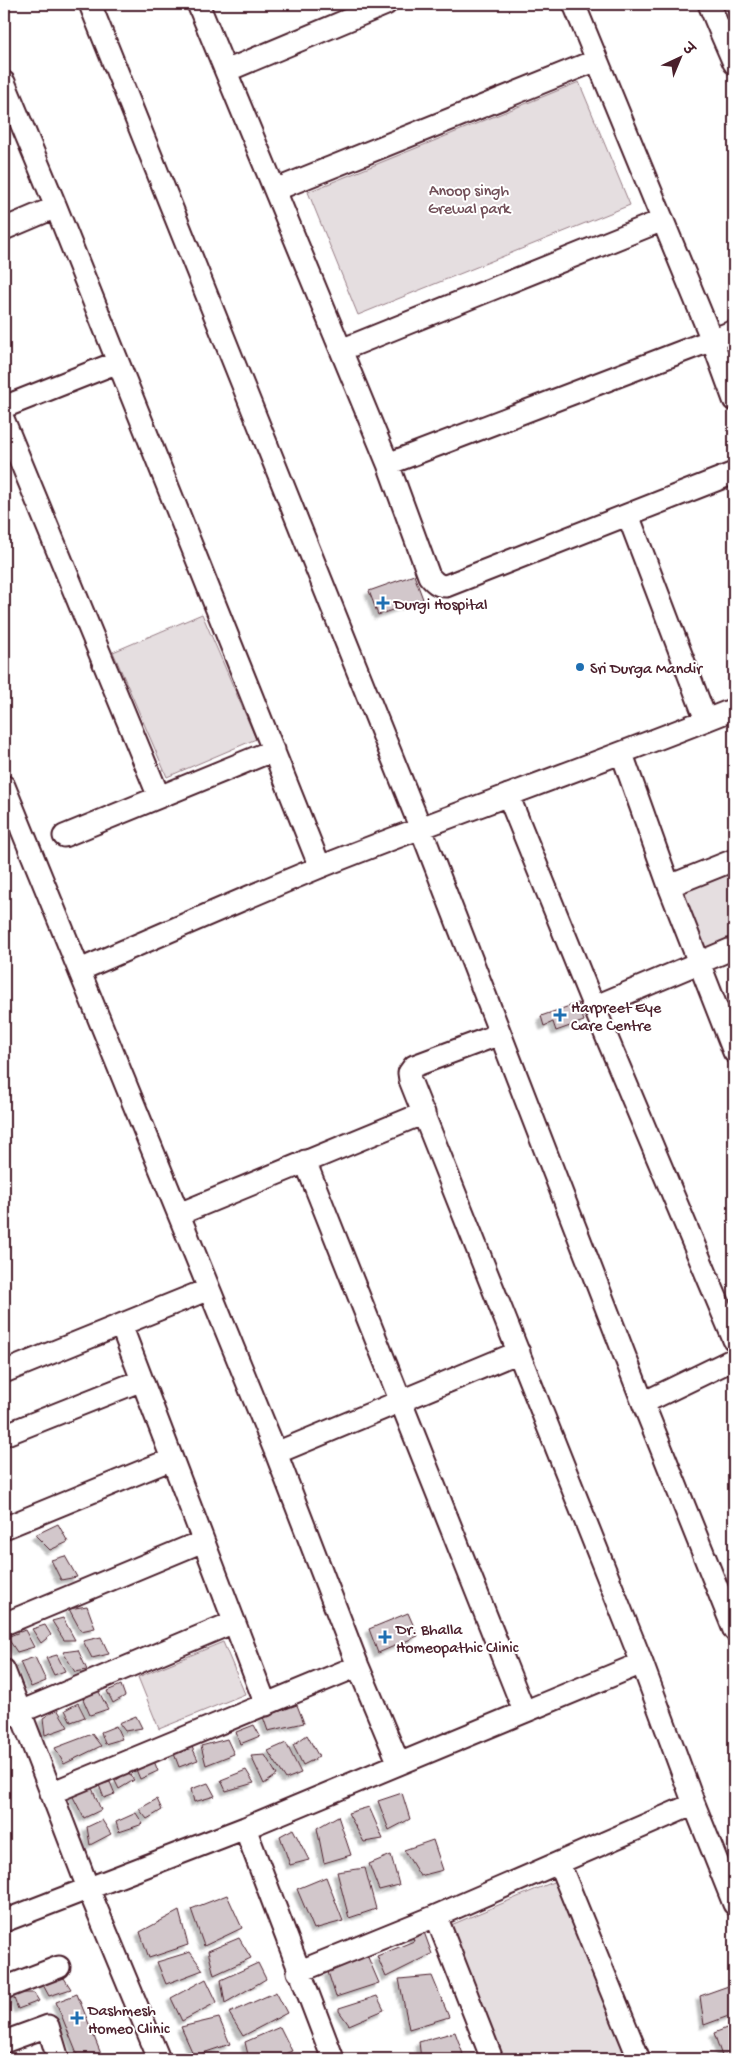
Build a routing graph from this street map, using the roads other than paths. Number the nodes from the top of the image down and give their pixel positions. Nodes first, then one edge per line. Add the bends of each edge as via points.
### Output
1 (90, 4) edge
2 (198, 4) edge
3 (386, 4) edge
4 (574, 4) edge
5 (709, 4) edge
6 (728, 31) edge
7 (597, 60) junction
8 (734, 63) edge
9 (226, 71) junction
10 (4, 82) edge
11 (275, 190) junction
12 (56, 207) junction
13 (663, 220) junction
14 (4, 229) edge
15 (734, 331) edge
16 (712, 340) junction
17 (341, 350) junction
18 (118, 362) junction
19 (734, 400) edge
20 (4, 408) edge
21 (4, 422) edge
22 (388, 464) junction
23 (734, 474) edge
24 (628, 515) junction
25 (734, 709) edge
26 (706, 720) junction
27 (274, 750) junction
28 (622, 754) junction
29 (4, 786) edge
30 (508, 795) junction
31 (159, 797) junction
32 (9, 815) edge
33 (421, 828) junction
34 (64, 836) dead end
35 (734, 860) edge
36 (320, 868) junction
37 (669, 886) junction
38 (734, 948) edge
39 (699, 962) junction
40 (80, 970) junction
41 (594, 1007) junction
42 (500, 1034) junction
43 (734, 1052) edge
44 (424, 1112) junction
45 (305, 1161) junction
46 (179, 1214) junction
47 (209, 1288) junction
48 (121, 1326) junction
49 (734, 1340) edge
50 (518, 1352) junction
51 (734, 1359) edge
52 (4, 1372) edge
53 (142, 1380) junction
54 (399, 1401) junction
55 (644, 1403) junction
56 (4, 1435) edge
57 (276, 1453) junction
58 (172, 1459) junction
59 (4, 1528) edge
60 (203, 1541) junction
61 (234, 1622) junction
62 (4, 1624) edge
63 (734, 1630) edge
64 (642, 1663) junction
65 (358, 1666) junction
66 (4, 1670) edge
67 (266, 1705) junction
68 (524, 1711) junction
69 (12, 1714) edge
70 (399, 1764) junction
71 (51, 1793) junction
72 (694, 1804) junction
73 (245, 1828) junction
74 (559, 1863) junction
75 (88, 1888) junction
76 (734, 1904) edge
77 (436, 1916) junction
78 (4, 1921) edge
79 (58, 1967) dead end
80 (298, 1972) junction
81 (4, 1988) edge
82 (4, 2042) edge
83 (58, 2059) edge
84 (159, 2059) edge
85 (333, 2059) edge
86 (492, 2059) edge
87 (639, 2059) edge

1 - 33 street
2 - 9 street
3 - 9 street
4 - 7 street
5 - 6 street
6 - 8 street
7 - 11 street
7 - 13 street
9 - 11 street
10 - 12 street
11 - 17 street
12 - 14 street
12 - 18 street
13 - 16 street
13 - 17 street
15 - 16 street
16 - 19 street
16 - 22 street
17 - 22 street
18 - 20 street
18 - 27 street
21 - 31 street
22 - 24 street via 429,576 440,586
23 - 24 street
24 - 26 street
25 - 26 street
26 - 28 street
27 - 31 street
27 - 36 street
28 - 30 street
28 - 37 street
29 - 32 street
30 - 33 street
30 - 41 street
31 - 34 street
32 - 40 street
33 - 36 street
33 - 42 street
35 - 37 street
36 - 40 street
37 - 39 street
38 - 39 street
39 - 41 street
39 - 43 street
40 - 46 street
41 - 49 street
42 - 44 street via 414,1066 409,1073 410,1080
42 - 55 street
44 - 45 street
44 - 50 street
45 - 46 street
45 - 54 street
46 - 47 street
47 - 48 street
47 - 57 street
48 - 52 street
48 - 53 street
50 - 54 street
50 - 64 street
51 - 55 street
53 - 56 street
53 - 58 street
54 - 57 street
54 - 68 street
55 - 63 street
57 - 65 street
58 - 59 street
58 - 60 street
60 - 61 street
60 - 62 street
61 - 67 street
61 - 69 street
64 - 68 street
64 - 72 street
65 - 67 street
65 - 70 street
66 - 69 street
67 - 71 street
68 - 70 street
69 - 71 street
70 - 73 street
71 - 75 street
72 - 74 street
72 - 76 street
73 - 75 street
73 - 80 street
74 - 77 street
74 - 87 street
75 - 78 street
75 - 84 street
77 - 80 street
77 - 86 street
79 - 81 street
80 - 85 street
82 - 83 street via 48,2026

